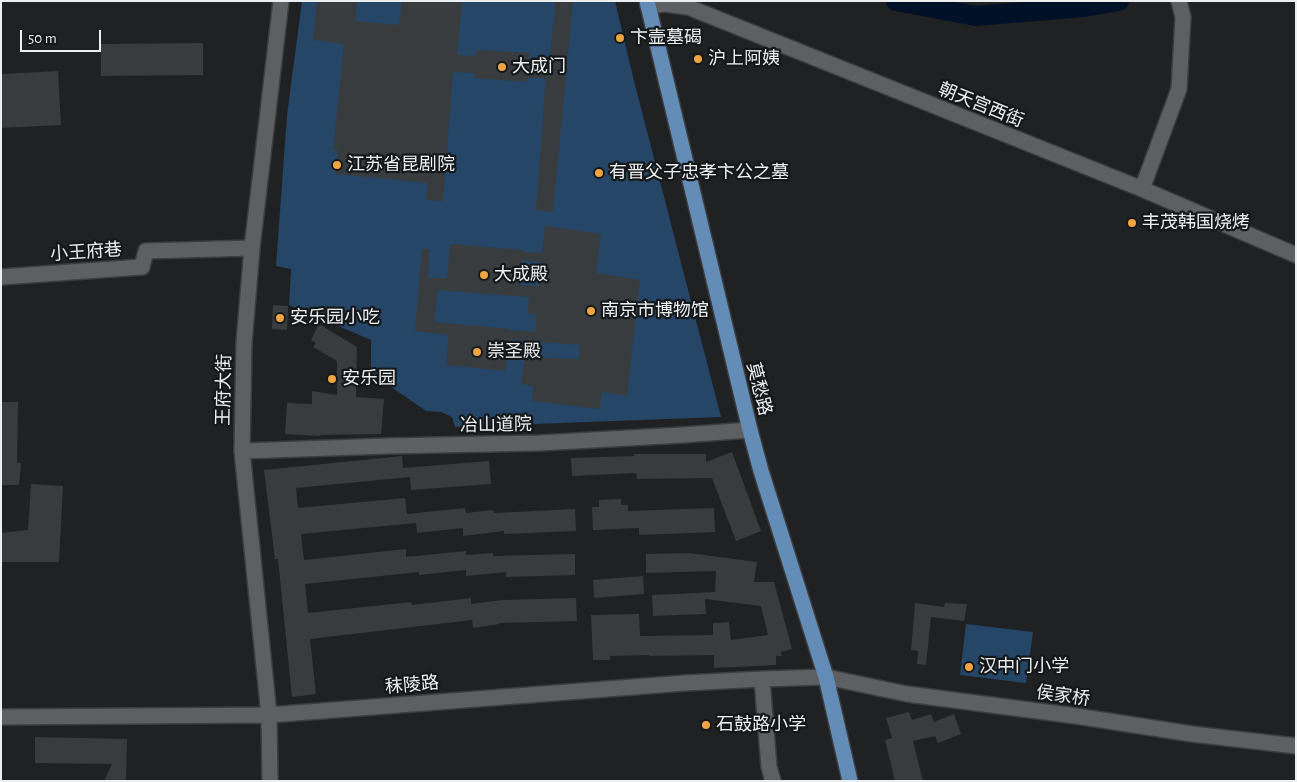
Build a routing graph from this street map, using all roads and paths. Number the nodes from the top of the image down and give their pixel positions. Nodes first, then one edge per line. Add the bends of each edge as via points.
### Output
1 (281, 1) edge
2 (1179, 1) edge
3 (648, 4) edge
4 (1142, 189) junction
5 (252, 248) junction
6 (1296, 255) edge
7 (1, 277) edge
8 (750, 430) junction
9 (242, 451) junction
10 (826, 677) junction
11 (762, 679) junction
12 (269, 715) junction
13 (1, 717) edge
14 (1296, 746) edge
15 (270, 781) edge
16 (774, 781) edge
17 (850, 781) edge

1 - 5 street, 王府大街
2 - 4 street via 1183,17 1179,89
3 - 4 street, 朝天宫西街 via 688,6
3 - 8 main road, 莫愁路
4 - 6 street, 朝天宫西街
5 - 7 street, 小王府巷 via 146,251 142,267
5 - 9 street, 王府大街 via 244,343
8 - 9 street, 冶山道院 via 538,443
8 - 10 main road, 莫愁路
9 - 12 street, 王府大街
10 - 11 street, 秣陵路
10 - 14 street, 侯家桥 via 907,694
10 - 17 main road, 莫愁路
11 - 12 street, 秣陵路
11 - 16 street via 769,767
12 - 13 street, 秣陵路
12 - 15 street, 王府大街

